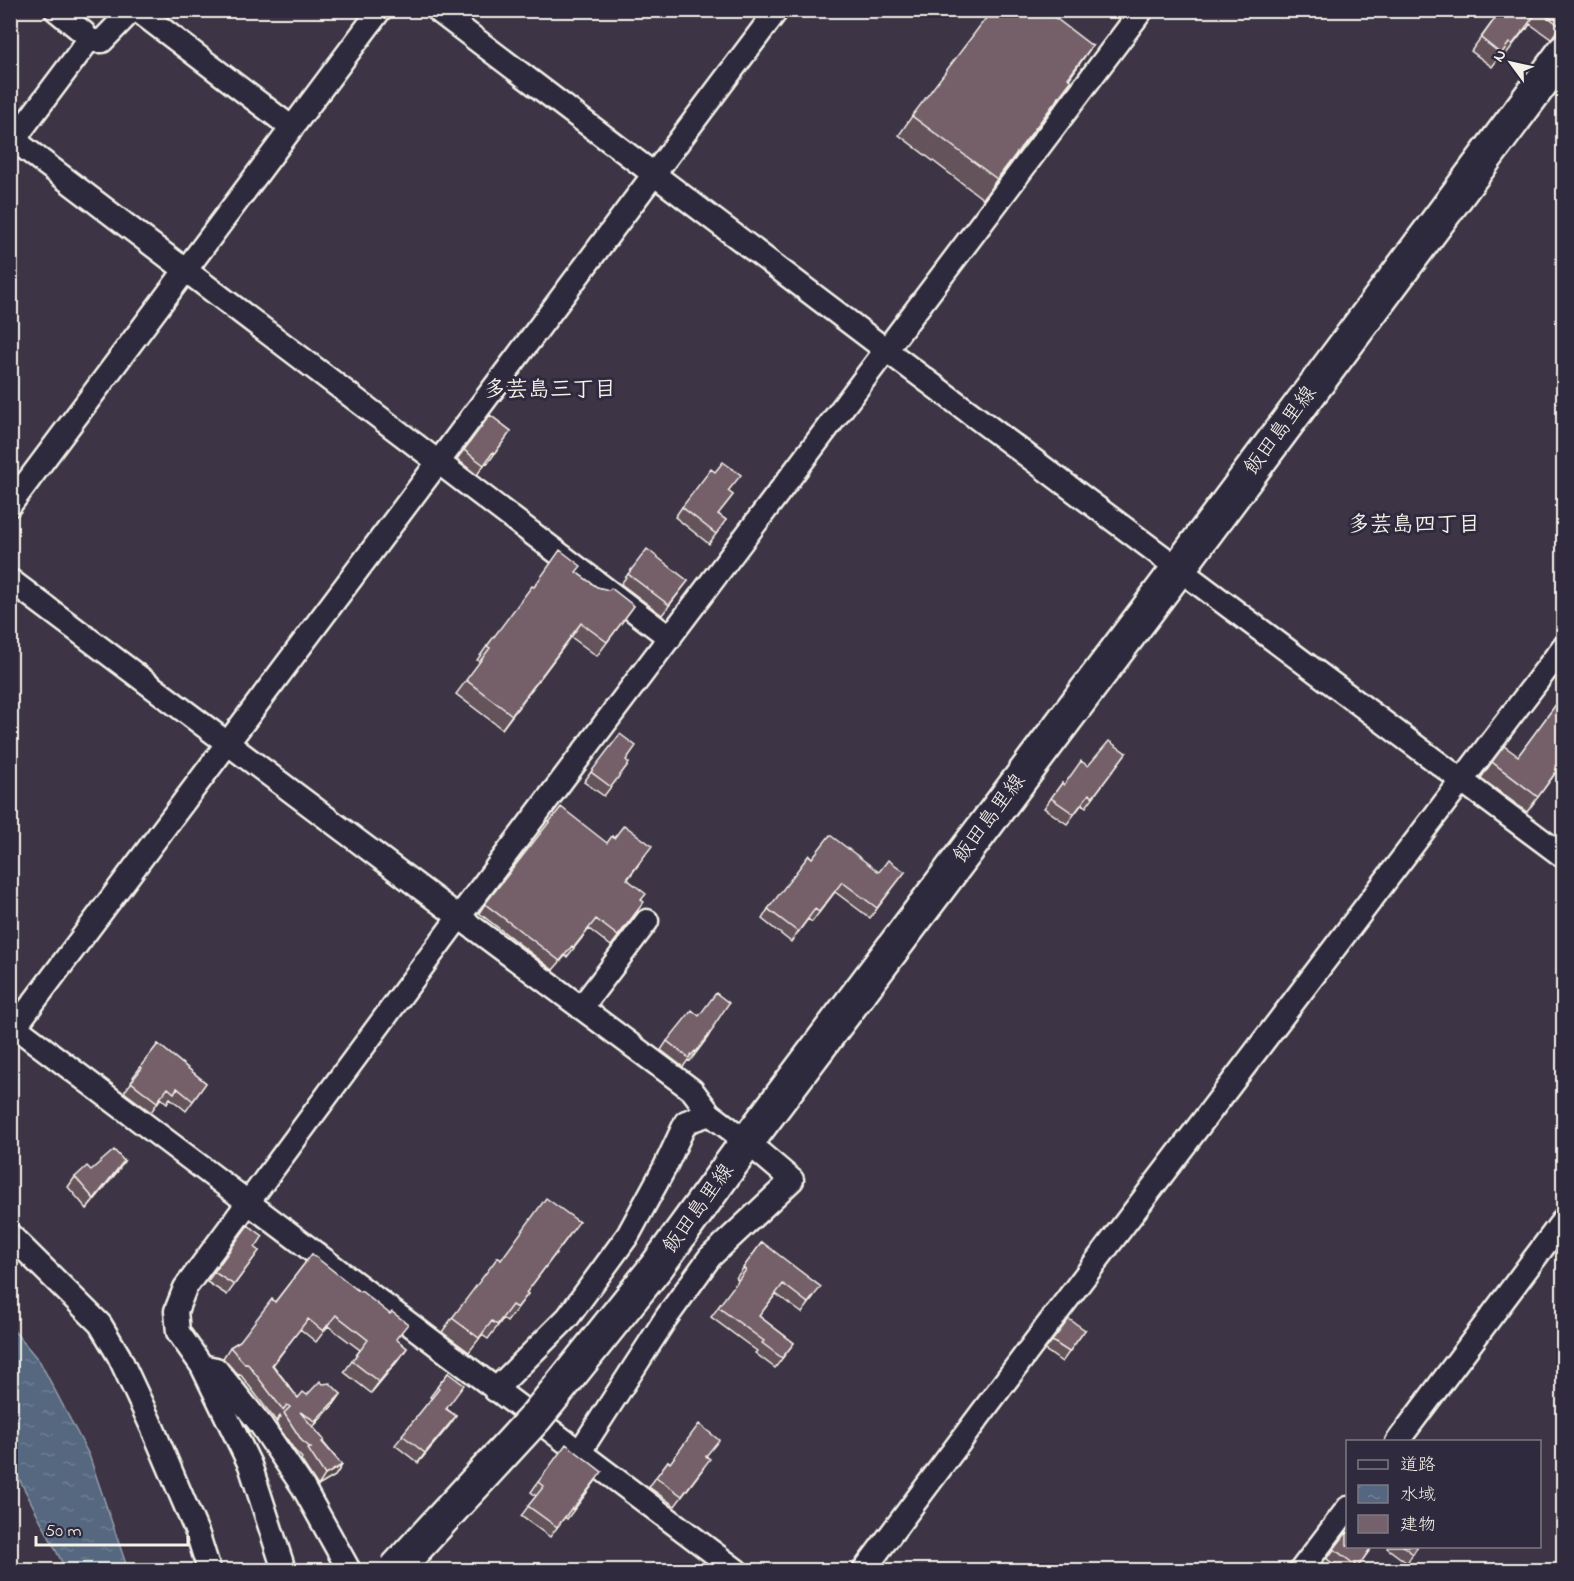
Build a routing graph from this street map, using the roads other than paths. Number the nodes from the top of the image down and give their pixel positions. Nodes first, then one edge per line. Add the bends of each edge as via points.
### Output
1 (56, 10) edge
2 (132, 10) edge
3 (137, 10) edge
4 (380, 10) edge
5 (437, 10) edge
6 (777, 10) edge
7 (1142, 10) edge
8 (88, 41) junction
9 (1563, 52) edge
10 (292, 128) junction
11 (12, 143) edge
12 (653, 174) junction
13 (186, 271) junction
14 (886, 350) junction
15 (438, 461) junction
16 (10, 505) edge
17 (1179, 568) junction
18 (10, 580) edge
19 (670, 638) junction
20 (1563, 646) edge
21 (227, 743) junction
22 (1462, 780) junction
23 (1563, 857) edge
24 (459, 918) junction
25 (647, 921) dead end
26 (581, 1008) junction
27 (13, 1025) edge
28 (710, 1114) junction
29 (747, 1142) junction
30 (247, 1203) junction
31 (1563, 1220) edge
32 (10, 1235) edge
33 (202, 1365) junction
34 (495, 1390) junction
35 (1398, 1440) edge
36 (579, 1453) junction
37 (1346, 1509) edge
38 (209, 1570) edge
39 (284, 1570) edge
40 (350, 1570) edge
41 (395, 1570) edge
42 (736, 1570) edge
43 (864, 1570) edge
44 (1301, 1570) edge

1 - 8 street
2 - 8 street via 102,41
3 - 10 street
4 - 10 street
5 - 12 street
6 - 12 street
7 - 14 street
8 - 11 street
9 - 17 main road, 飯田島里線
10 - 13 street
11 - 13 street
12 - 14 street
12 - 15 street
13 - 15 street
13 - 16 street
14 - 17 street
14 - 19 street
15 - 19 street
15 - 21 street
17 - 22 street
17 - 29 main road, 飯田島里線
18 - 21 street
19 - 24 street
20 - 22 street
21 - 24 street
21 - 27 street
22 - 23 street
22 - 43 street
24 - 26 street
24 - 30 street
25 - 26 street
26 - 28 street via 692,1090
27 - 30 street
28 - 29 street
28 - 34 street via 686,1122 628,1235 568,1317
29 - 36 street via 792,1180 710,1257
29 - 41 main road, 飯田島里線, bridge via 657,1266 535,1418
30 - 33 street via 185,1288 176,1311 178,1332
30 - 34 street
31 - 35 street
32 - 38 street via 100,1324 153,1429
33 - 39 street via 250,1465
33 - 40 street via 216,1370 261,1425 303,1487
34 - 36 street
36 - 42 street
37 - 44 street

